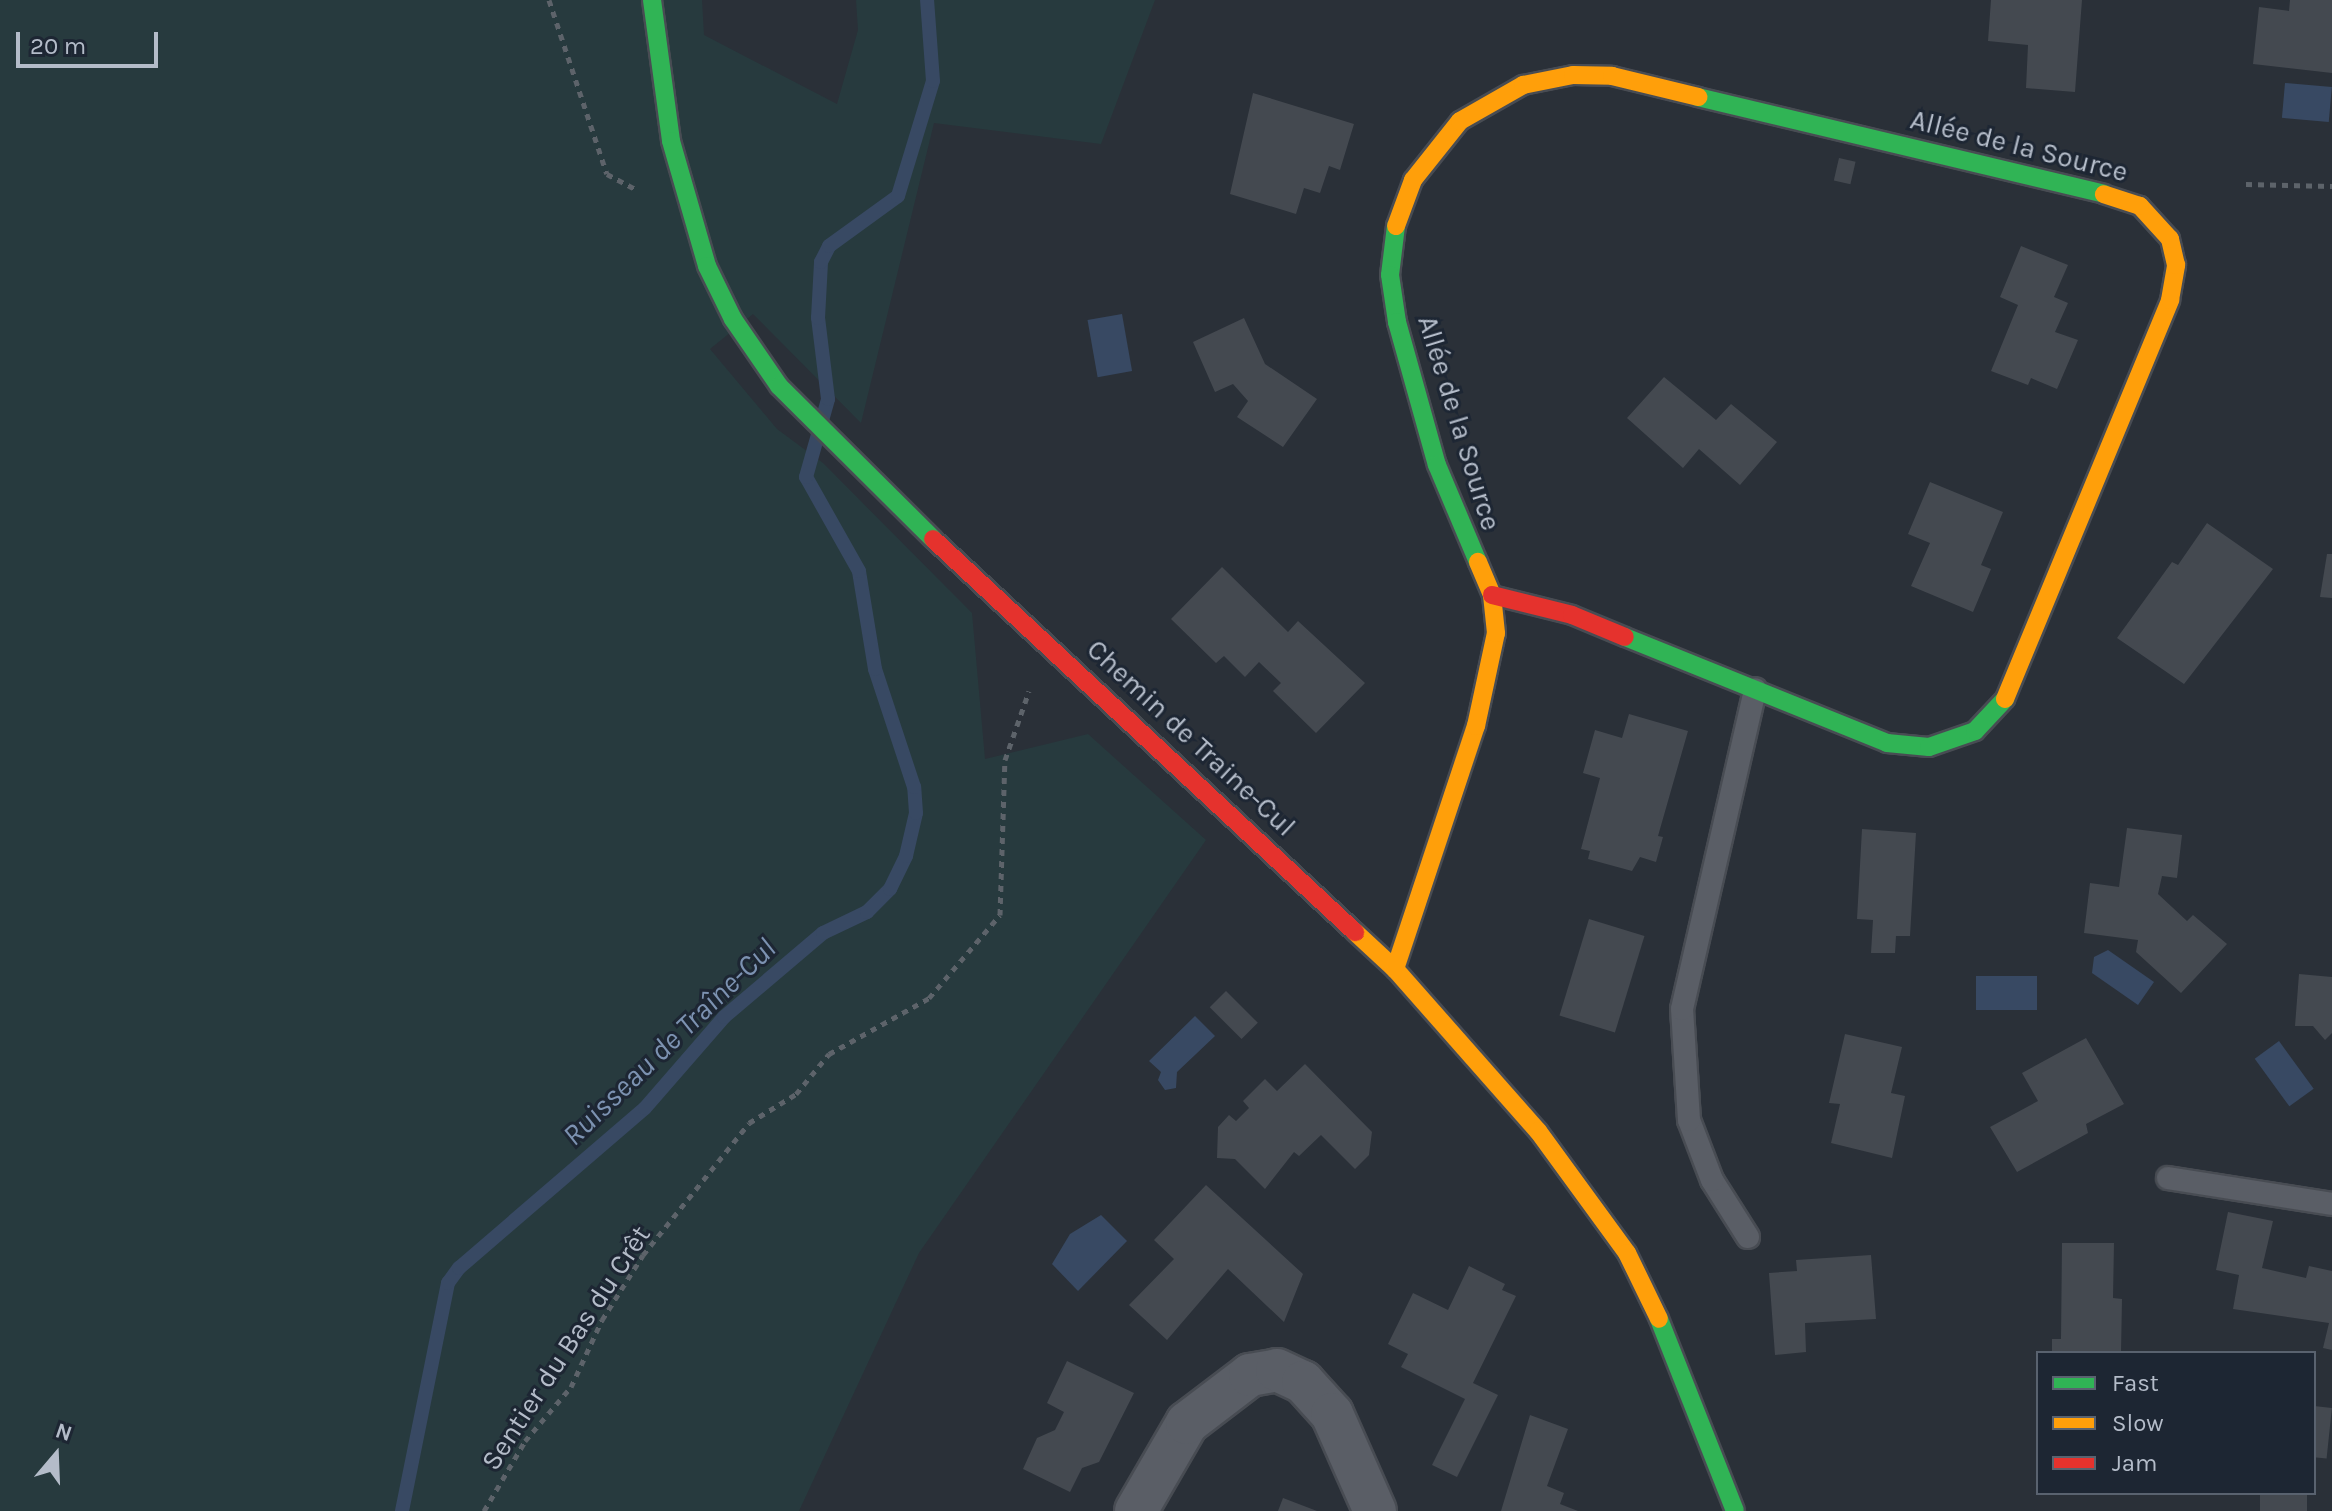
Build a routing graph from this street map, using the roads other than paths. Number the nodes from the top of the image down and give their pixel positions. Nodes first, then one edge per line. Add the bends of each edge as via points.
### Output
1 (652, 0) edge
2 (1492, 595) junction
3 (1755, 689) junction
4 (1395, 969) junction
5 (2168, 1178) dead end
6 (2332, 1204) edge
7 (1748, 1237) dead end
8 (1136, 1511) edge
9 (1375, 1511) edge
10 (1735, 1511) edge

1 - 4 street, Chemin de Traine-Cul via 671,141 707,266 733,319 779,386 849,460
2 - 3 street, Allée de la Source via 1572,615
2 - 3 street, Allée de la Source via 1437,465 1397,322 1390,275 1395,230 1413,180 1441,141 1477,108 1550,78 1612,76 2140,206 2170,239 2175,281 2015,685 1997,712 1959,739 1914,747 1887,743
2 - 4 street, Allée de la Source via 1496,633 1476,726
3 - 7 lane via 1682,1009 1689,1120 1712,1180
4 - 10 street, Chemin de Traine-Cul via 1538,1131 1627,1253 1655,1309
5 - 6 lane
8 - 9 street via 1187,1423 1250,1375 1277,1370 1303,1382 1332,1414

